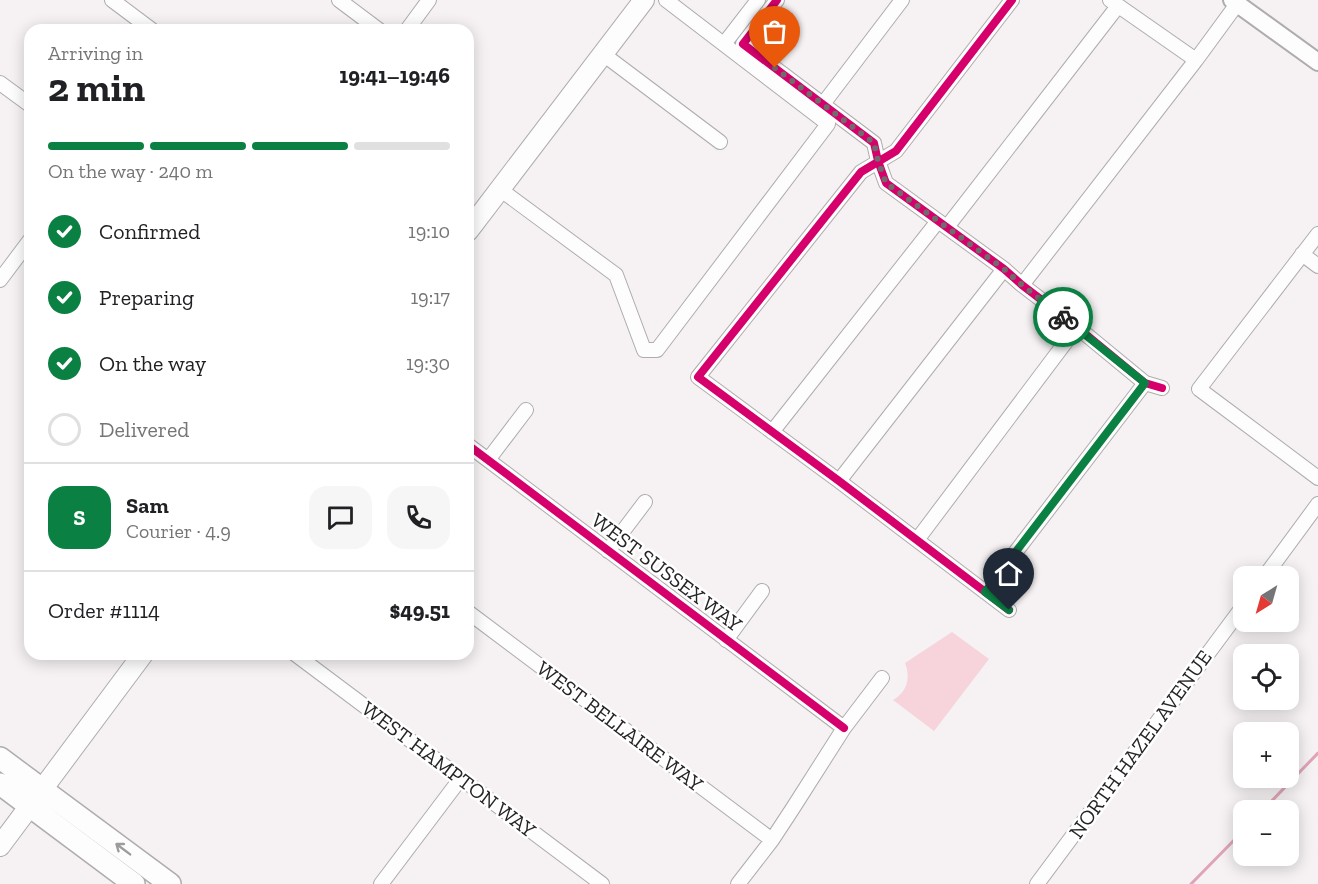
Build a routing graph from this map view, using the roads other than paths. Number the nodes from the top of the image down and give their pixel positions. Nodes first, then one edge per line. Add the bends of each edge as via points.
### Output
1 (112, 0) edge
2 (339, 0) edge
3 (429, 0) edge
4 (644, 0) edge
5 (666, 0) edge
6 (758, 0) edge
7 (777, 0) edge
8 (903, 0) edge
9 (1012, 0) edge
10 (1235, 2) edge
11 (1114, 3) edge
12 (144, 24) edge
13 (371, 24) edge
14 (411, 24) edge
15 (724, 44) junction
16 (603, 54) junction
17 (1196, 60) junction
18 (1318, 62) edge
19 (0, 83) edge
20 (24, 101) edge
21 (823, 104) junction
22 (720, 142) dead end
23 (878, 161) junction
24 (501, 190) junction
25 (474, 224) edge
26 (942, 224) junction
27 (1318, 234) edge
28 (24, 248) edge
29 (1302, 254) junction
30 (1318, 266) edge
31 (1004, 269) junction
32 (0, 279) edge
33 (1022, 285) junction
34 (1077, 327) junction
35 (1145, 383) junction
36 (1162, 388) dead end
37 (526, 410) dead end
38 (772, 432) junction
39 (474, 450) edge
40 (488, 460) junction
41 (1318, 478) edge
42 (839, 481) junction
43 (645, 502) dead end
44 (1318, 504) edge
45 (917, 540) junction
46 (608, 551) junction
47 (1272, 566) edge
48 (762, 591) dead end
49 (985, 592) junction
50 (1009, 610) dead end
51 (474, 616) edge
52 (1233, 620) edge
53 (726, 640) junction
54 (139, 660) edge
55 (303, 660) edge
56 (882, 678) dead end
57 (844, 728) junction
58 (0, 758) edge
59 (461, 778) junction
60 (0, 784) edge
61 (36, 798) junction
62 (772, 840) junction
63 (0, 846) edge
64 (134, 884) edge
65 (170, 884) edge
66 (381, 884) edge
67 (602, 884) edge
68 (738, 884) edge
69 (1037, 884) edge

1 - 12 street
2 - 13 street
3 - 14 street
4 - 16 main road
5 - 15 street
6 - 15 street
7 - 21 street via 743,44
8 - 21 street
9 - 23 street via 896,151
10 - 17 street
10 - 18 street
11 - 17 street
11 - 26 street
15 - 24 street via 828,124 657,350 644,350 616,275
16 - 22 street
16 - 24 main road
17 - 33 street
19 - 20 street
21 - 23 street via 874,143
23 - 26 street via 886,183
23 - 38 street via 861,172 698,377
24 - 25 main road
26 - 31 street
26 - 38 street
27 - 29 street
28 - 32 street
29 - 30 street
29 - 41 street via 1199,389
31 - 33 street
31 - 42 street
33 - 34 street
34 - 35 street
34 - 45 street
35 - 36 street
35 - 49 street
37 - 40 street
38 - 42 street
39 - 40 street, WEST SUSSEX WAY
40 - 46 street, WEST SUSSEX WAY
42 - 45 street
43 - 46 street, WEST SUSSEX WAY
44 - 47 street
45 - 49 street
46 - 53 street, WEST SUSSEX WAY
48 - 53 street, WEST SUSSEX WAY
49 - 50 street
51 - 62 street, WEST BELLAIRE WAY
52 - 69 street, NORTH HAZEL AVENUE
53 - 57 street, WEST SUSSEX WAY
54 - 61 main road
55 - 59 street, WEST HAMPTON WAY
56 - 57 street
57 - 62 street
58 - 61 main road
59 - 66 street
59 - 67 street, WEST HAMPTON WAY
60 - 61 main road
61 - 63 main road
61 - 64 main road
65 -> 61 main road
62 - 68 street

